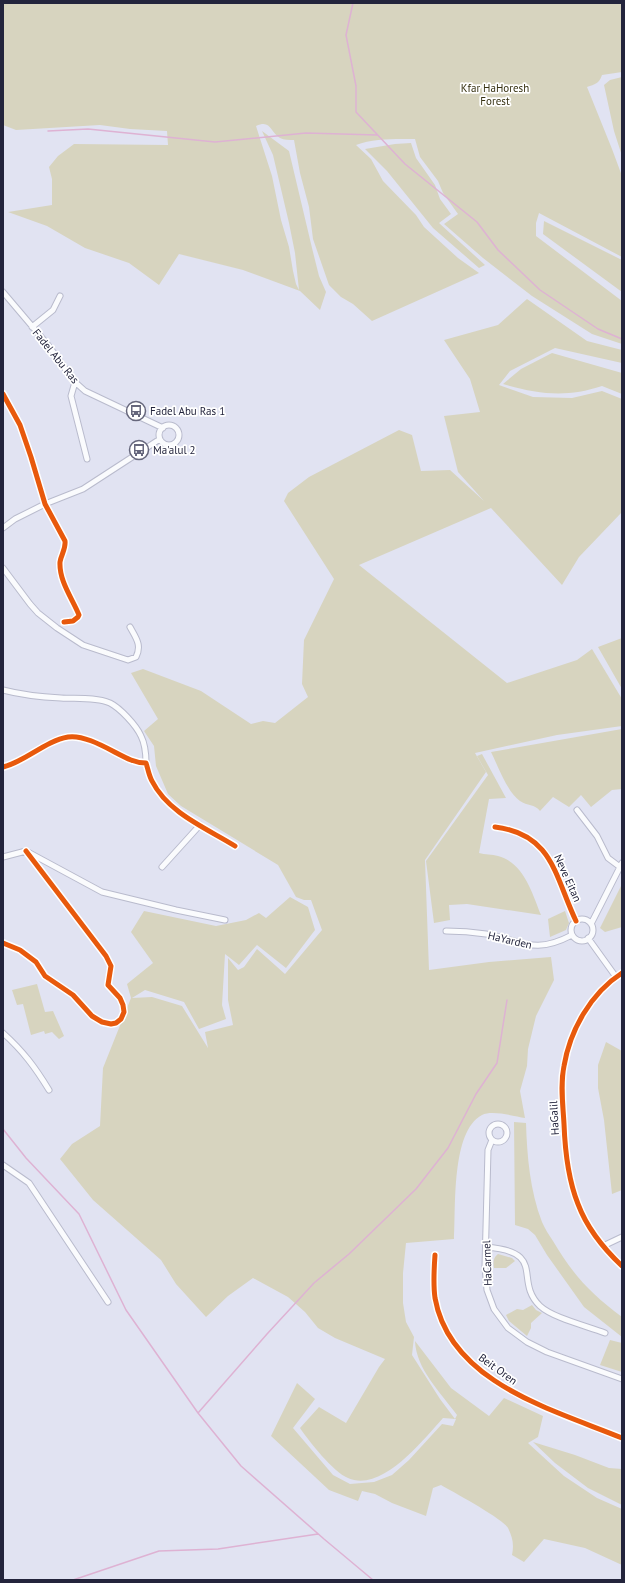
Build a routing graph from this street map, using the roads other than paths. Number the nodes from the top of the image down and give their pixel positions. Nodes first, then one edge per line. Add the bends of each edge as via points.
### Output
1 (3, 292) edge
2 (60, 296) dead end
3 (32, 327) junction
4 (75, 382) junction
5 (3, 394) edge
6 (162, 428) junction
7 (160, 439) junction
8 (87, 459) dead end
9 (45, 504) junction
10 (3, 528) edge
11 (3, 568) edge
12 (64, 622) dead end
13 (130, 627) dead end
14 (3, 690) edge
15 (146, 763) junction
16 (3, 767) edge
17 (577, 810) dead end
18 (200, 825) junction
19 (495, 827) dead end
20 (235, 846) dead end
21 (26, 850) junction
22 (3, 857) edge
23 (621, 865) edge
24 (162, 867) dead end
25 (225, 920) dead end
26 (576, 921) junction
27 (591, 924) junction
28 (446, 931) dead end
29 (572, 935) junction
30 (588, 938) junction
31 (3, 943) edge
32 (622, 973) edge
33 (616, 977) junction
34 (3, 1033) edge
35 (49, 1090) dead end
36 (492, 1140) dead end
37 (3, 1165) edge
38 (622, 1237) edge
39 (603, 1246) junction
40 (486, 1247) junction
41 (435, 1255) dead end
42 (622, 1266) edge
43 (108, 1302) dead end
44 (605, 1332) dead end
45 (622, 1379) edge
46 (622, 1438) edge

1 - 3 street, Fadel Abu Ras
2 - 3 street via 53,310
3 - 4 street, Fadel Abu Ras
4 - 6 street, Fadel Abu Ras via 85,391
4 - 8 street via 71,396
5 - 9 street via 20,425
6 - 7 street
6 - 7 street via 174,426 179,436 171,445
7 - 9 street via 83,489
9 - 10 street
9 - 12 street via 65,541 60,563 62,581 79,615 73,621
11 - 13 street via 38,613 83,644 128,660 136,657 140,650
14 - 15 street via 54,698 98,700 114,705 141,736 146,752
15 - 16 street via 132,761 86,740 69,737
15 - 18 street via 152,781 164,799
17 - 23 street via 597,836 608,858
18 - 20 street
18 - 24 street
19 - 26 street, Neve Eitan via 526,835 542,848 553,866
21 - 22 street
21 - 25 street via 102,892
21 - 31 street via 106,956 111,966 108,985 123,1005 124,1012 120,1019 111,1024 97,1020 73,995 45,976 36,962 20,950
23 - 27 street
26 - 27 street via 582,919
26 - 29 street via 572,925
27 - 30 street via 592,933
28 - 29 street, HaYarden via 486,934 535,946 553,944
29 - 30 street via 579,940
30 - 33 street
32 - 33 street, HaGalil
33 - 39 street, HaGalil via 594,1000 575,1029 566,1054 562,1080 566,1154 571,1180 578,1205
34 - 35 street via 35,1066
36 - 40 street, HaCarmel via 488,1150
37 - 43 street via 30,1183
38 - 39 street
39 - 42 street, HaGalil
40 - 44 street via 508,1250 521,1258 528,1271 534,1299 546,1311
40 - 45 street, HaCarmel via 487,1290 494,1309 508,1328 538,1348
41 - 46 street, Beit Oren via 434,1282 438,1310 451,1336 471,1362 513,1392

